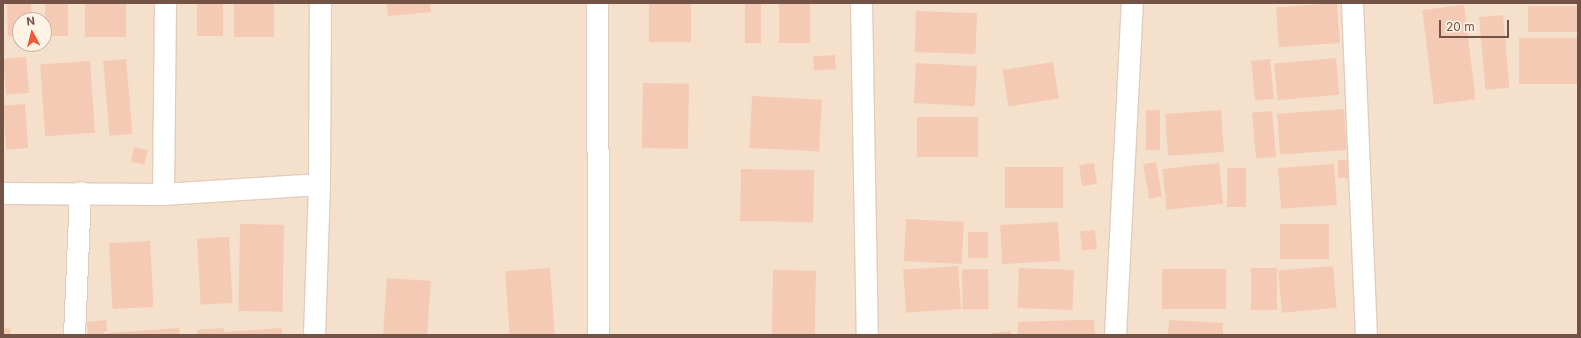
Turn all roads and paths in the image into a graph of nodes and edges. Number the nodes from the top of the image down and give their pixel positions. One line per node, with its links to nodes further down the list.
1 (165, 3): 10 (street)
2 (320, 3): 7 (street)
3 (597, 3): 13 (street)
4 (861, 3): 14 (street)
5 (1132, 3): 15 (street)
6 (1352, 3): 16 (street)
7 (319, 184): 10 (street); 12 (street)
8 (80, 192): 9 (street); 10 (street); 11 (street)
9 (3, 193)
10 (163, 194)
11 (74, 335)
12 (314, 335)
13 (598, 335)
14 (867, 335)
15 (1115, 335)
16 (1366, 335)

